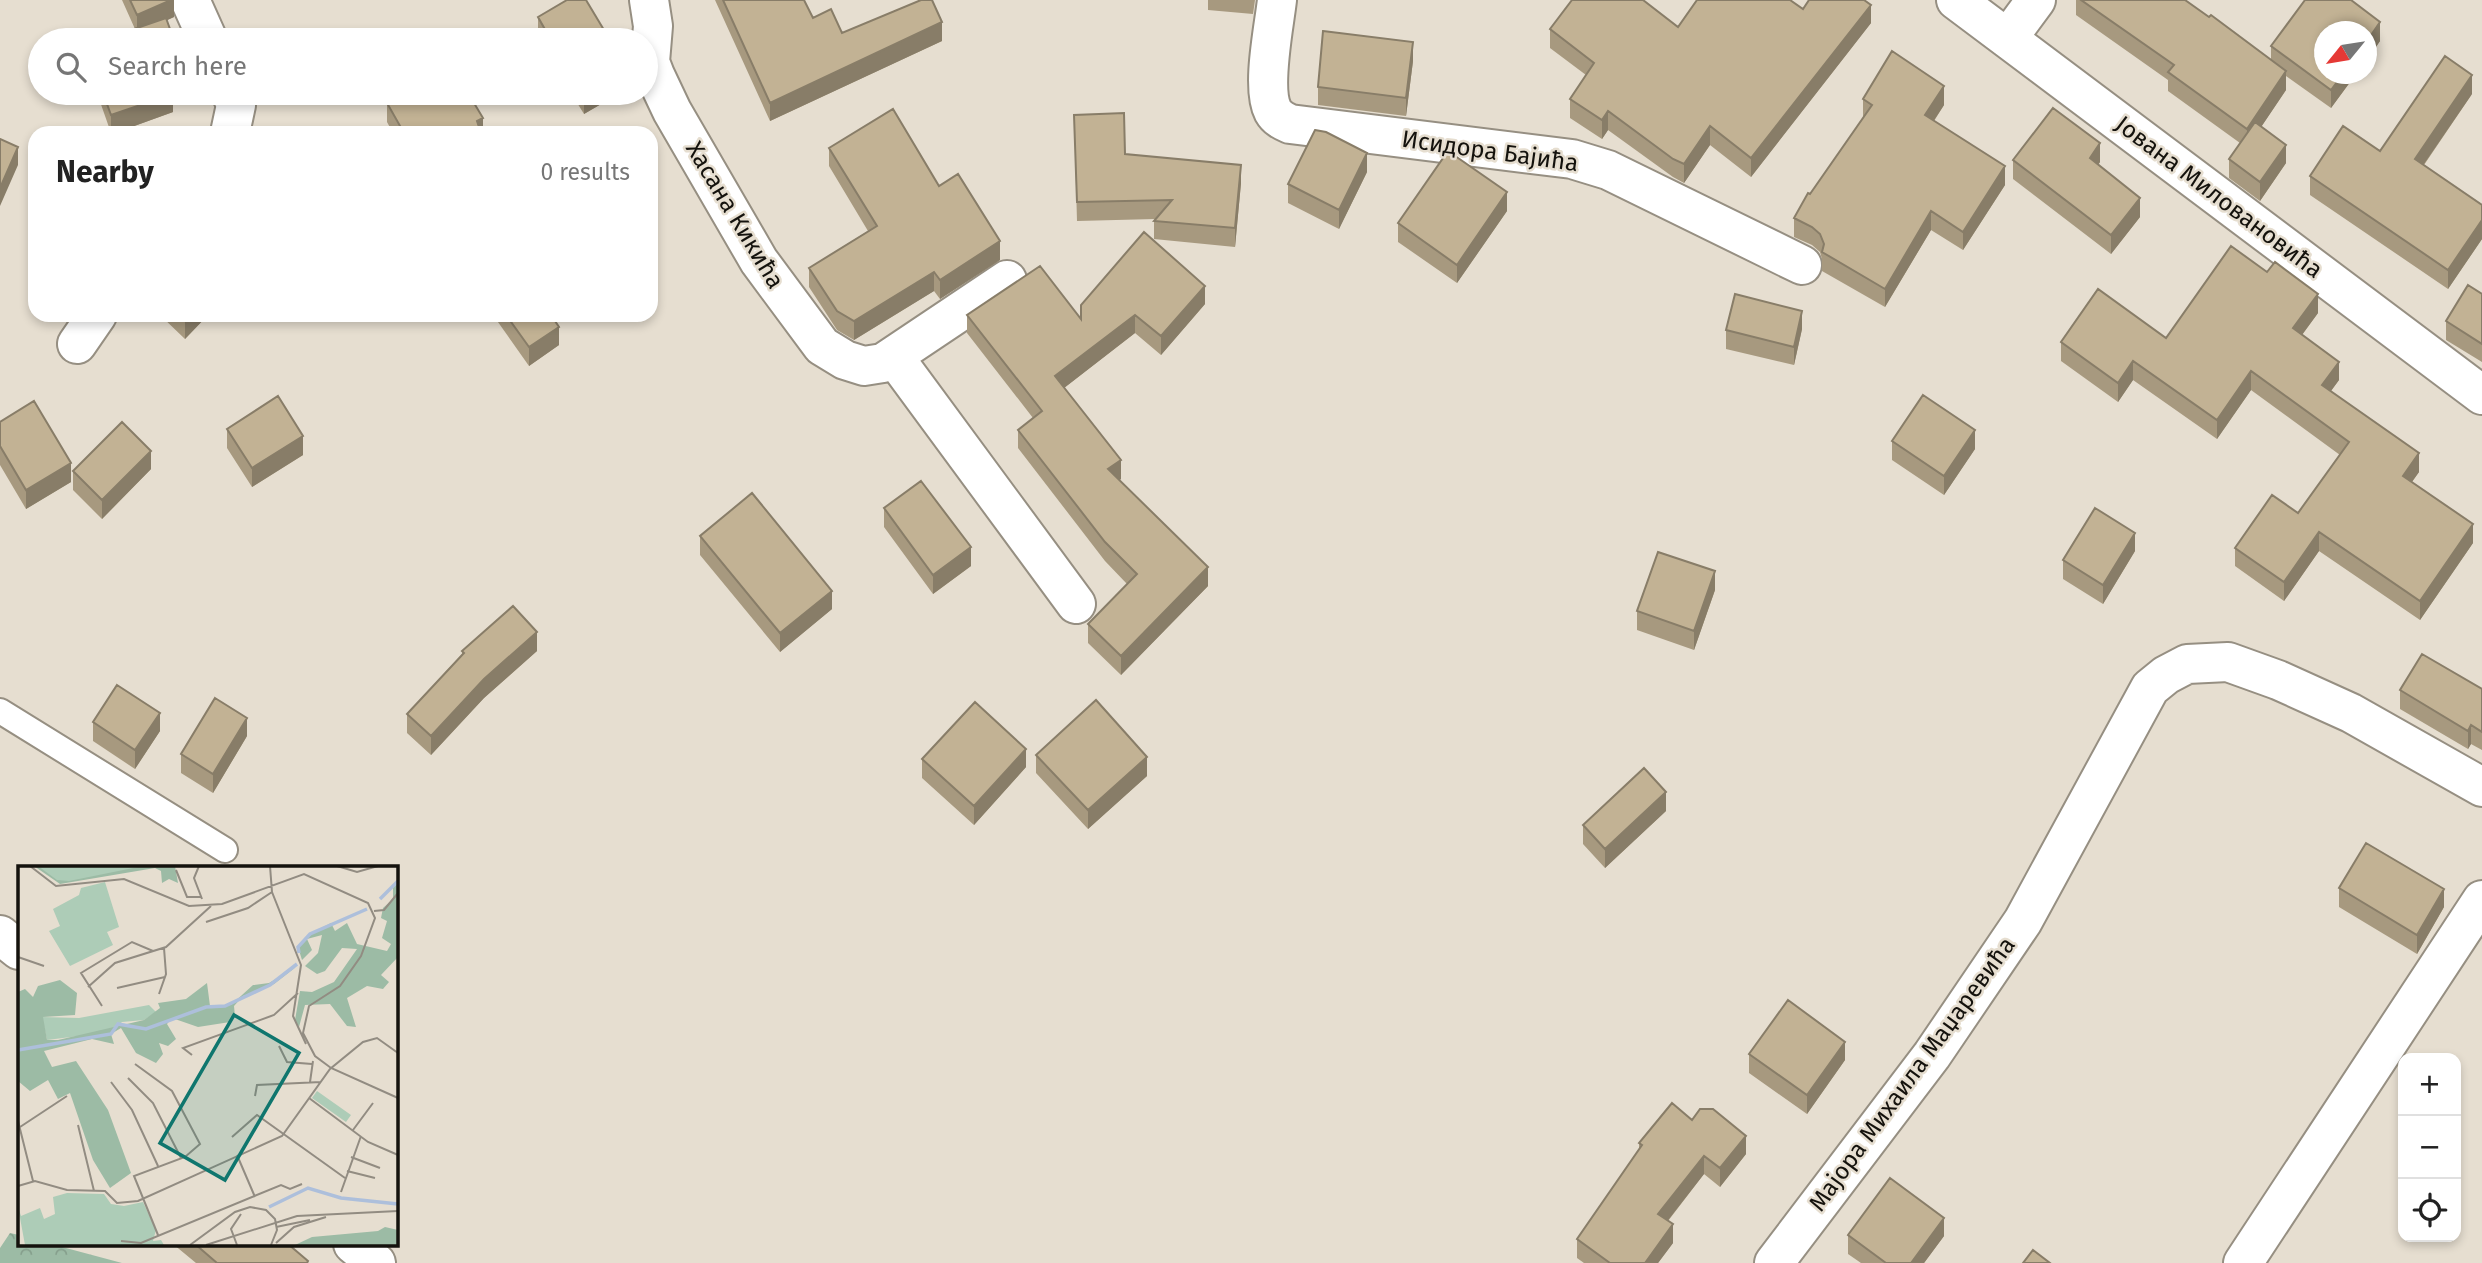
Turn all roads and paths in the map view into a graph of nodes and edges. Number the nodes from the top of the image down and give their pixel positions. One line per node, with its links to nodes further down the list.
1 (190, 0): 6 (street)
2 (649, 0): 7 (street, Хасана Кикића)
3 (1276, 0): 12 (street, Исидора Бајића)
4 (1956, 0): 8 (street, Јована Миловановића)
5 (2036, 0): 8 (street)
6 (203, 28)
7 (653, 28)
8 (2008, 38): 15 (street, Јована Миловановића)
9 (658, 83): 14 (street, Хасана Кикића)
10 (236, 105): 11 (street)
11 (232, 126)
12 (1801, 265)
13 (1007, 280): 14 (street, Хасана Кикића)
14 (894, 357): 16 (street)
15 (2482, 395)
16 (1076, 604)
17 (0, 711): 19 (lane)
18 (2482, 787): 25 (street, Мајора Михаила Маџаревића)
19 (225, 850)
20 (2482, 900): 26 (street)
21 (0, 934): 22 (street)
22 (18, 949)
23 (356, 1246): 24 (street)
24 (376, 1263)
25 (1774, 1263)
26 (2243, 1263)

